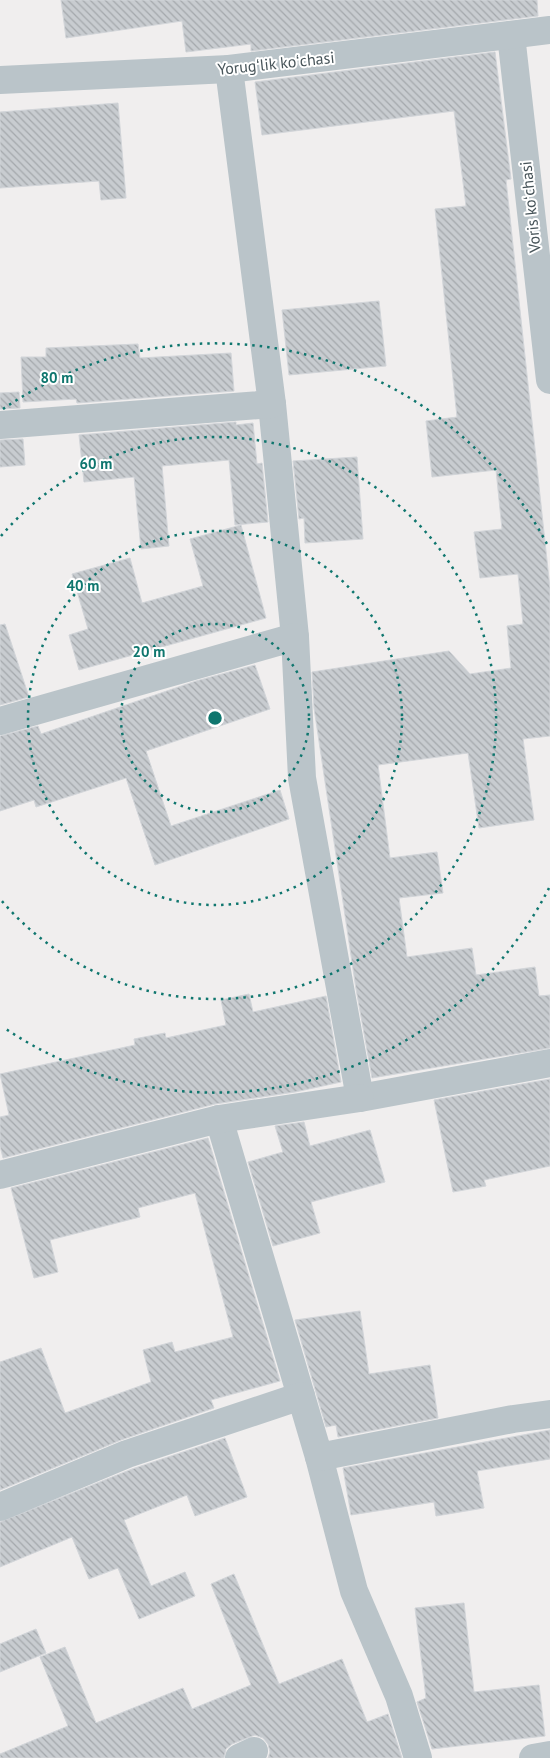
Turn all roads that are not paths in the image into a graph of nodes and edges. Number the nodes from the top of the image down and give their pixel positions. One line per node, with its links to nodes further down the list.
1 (550, 30): 2 (street, Yorugʻlik koʻchasi)
2 (511, 35): 3 (street, Yorugʻlik koʻchasi); 5 (street, Voris koʻchasi)
3 (229, 70): 4 (street, Yorugʻlik koʻchasi); 6 (street)
4 (0, 80)
5 (550, 380)
6 (272, 404): 7 (street); 8 (street)
7 (0, 425)
8 (295, 637): 9 (street); 11 (street)
9 (0, 721)
10 (550, 1063): 11 (street)
11 (360, 1098): 12 (street)
12 (220, 1119): 13 (street); 14 (street)
13 (0, 1175)
14 (301, 1396): 16 (street); 17 (street)
15 (550, 1414): 16 (street)
16 (319, 1457): 19 (street)
17 (0, 1507)
18 (550, 1755): 20 (street)
19 (418, 1758)
20 (533, 1758)

